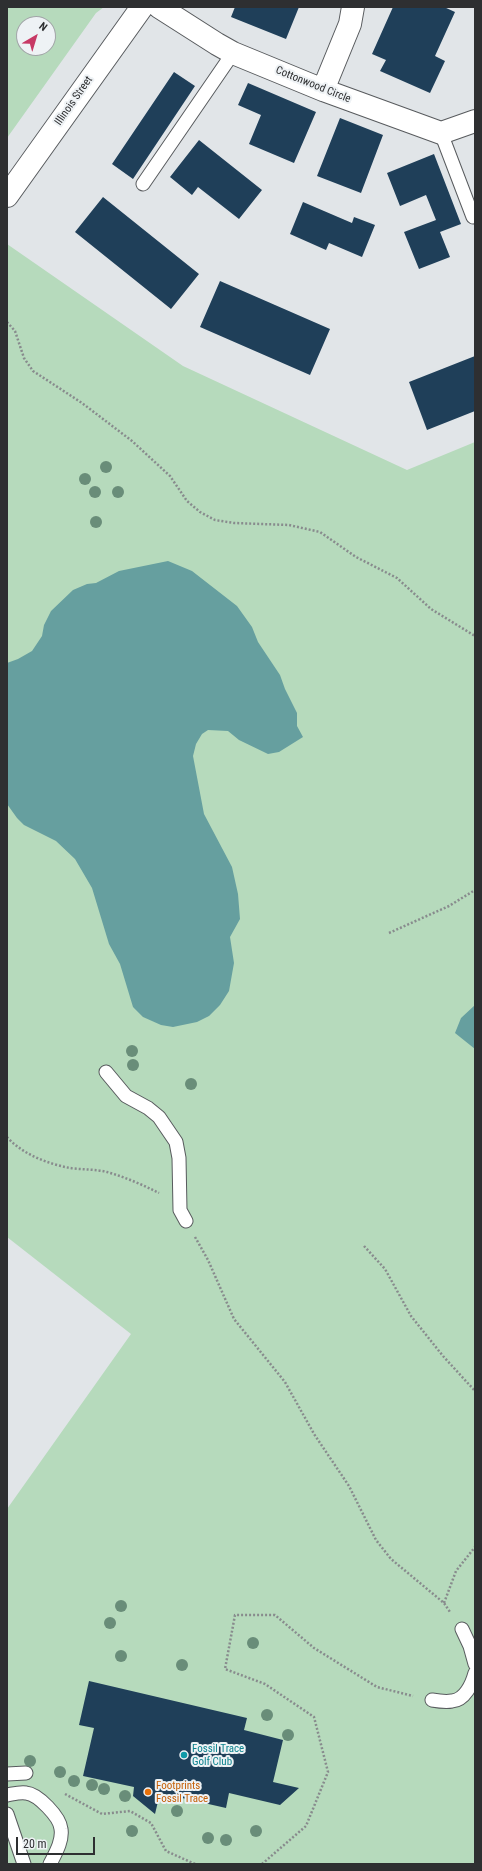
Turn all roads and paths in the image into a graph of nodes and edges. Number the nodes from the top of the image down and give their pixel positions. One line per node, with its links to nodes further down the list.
1 (142, 7): 9 (street, Illinois Street)
2 (159, 7): 4 (street, Cottonwood Circle)
3 (353, 7): 5 (street)
4 (233, 53): 5 (street, Cottonwood Circle); 8 (lane)
5 (323, 90): 7 (street, Cottonwood Circle)
6 (475, 121): 7 (street)
7 (441, 133): 10 (lane)
8 (143, 184)
9 (7, 196)
10 (473, 217)
11 (7, 322): 12 (path)
12 (475, 636)
13 (475, 890): 14 (path)
14 (389, 933)
15 (106, 1072): 18 (lane)
16 (7, 1137): 17 (path)
17 (161, 1194)
18 (186, 1221): 22 (path)
19 (364, 1246): 20 (path)
20 (475, 1391)
21 (475, 1547): 22 (path)
22 (444, 1603): 23 (path)
23 (462, 1629): 24 (lane)
24 (475, 1664)
25 (475, 1673): 26 (lane)
26 (432, 1700): 35 (path)
27 (26, 1773): 28 (lane)
28 (7, 1774)
29 (60, 1791): 34 (path)
30 (7, 1795): 33 (lane)
31 (7, 1814): 32 (lane)
32 (24, 1864)
33 (50, 1864)
34 (195, 1864)
35 (262, 1864)

